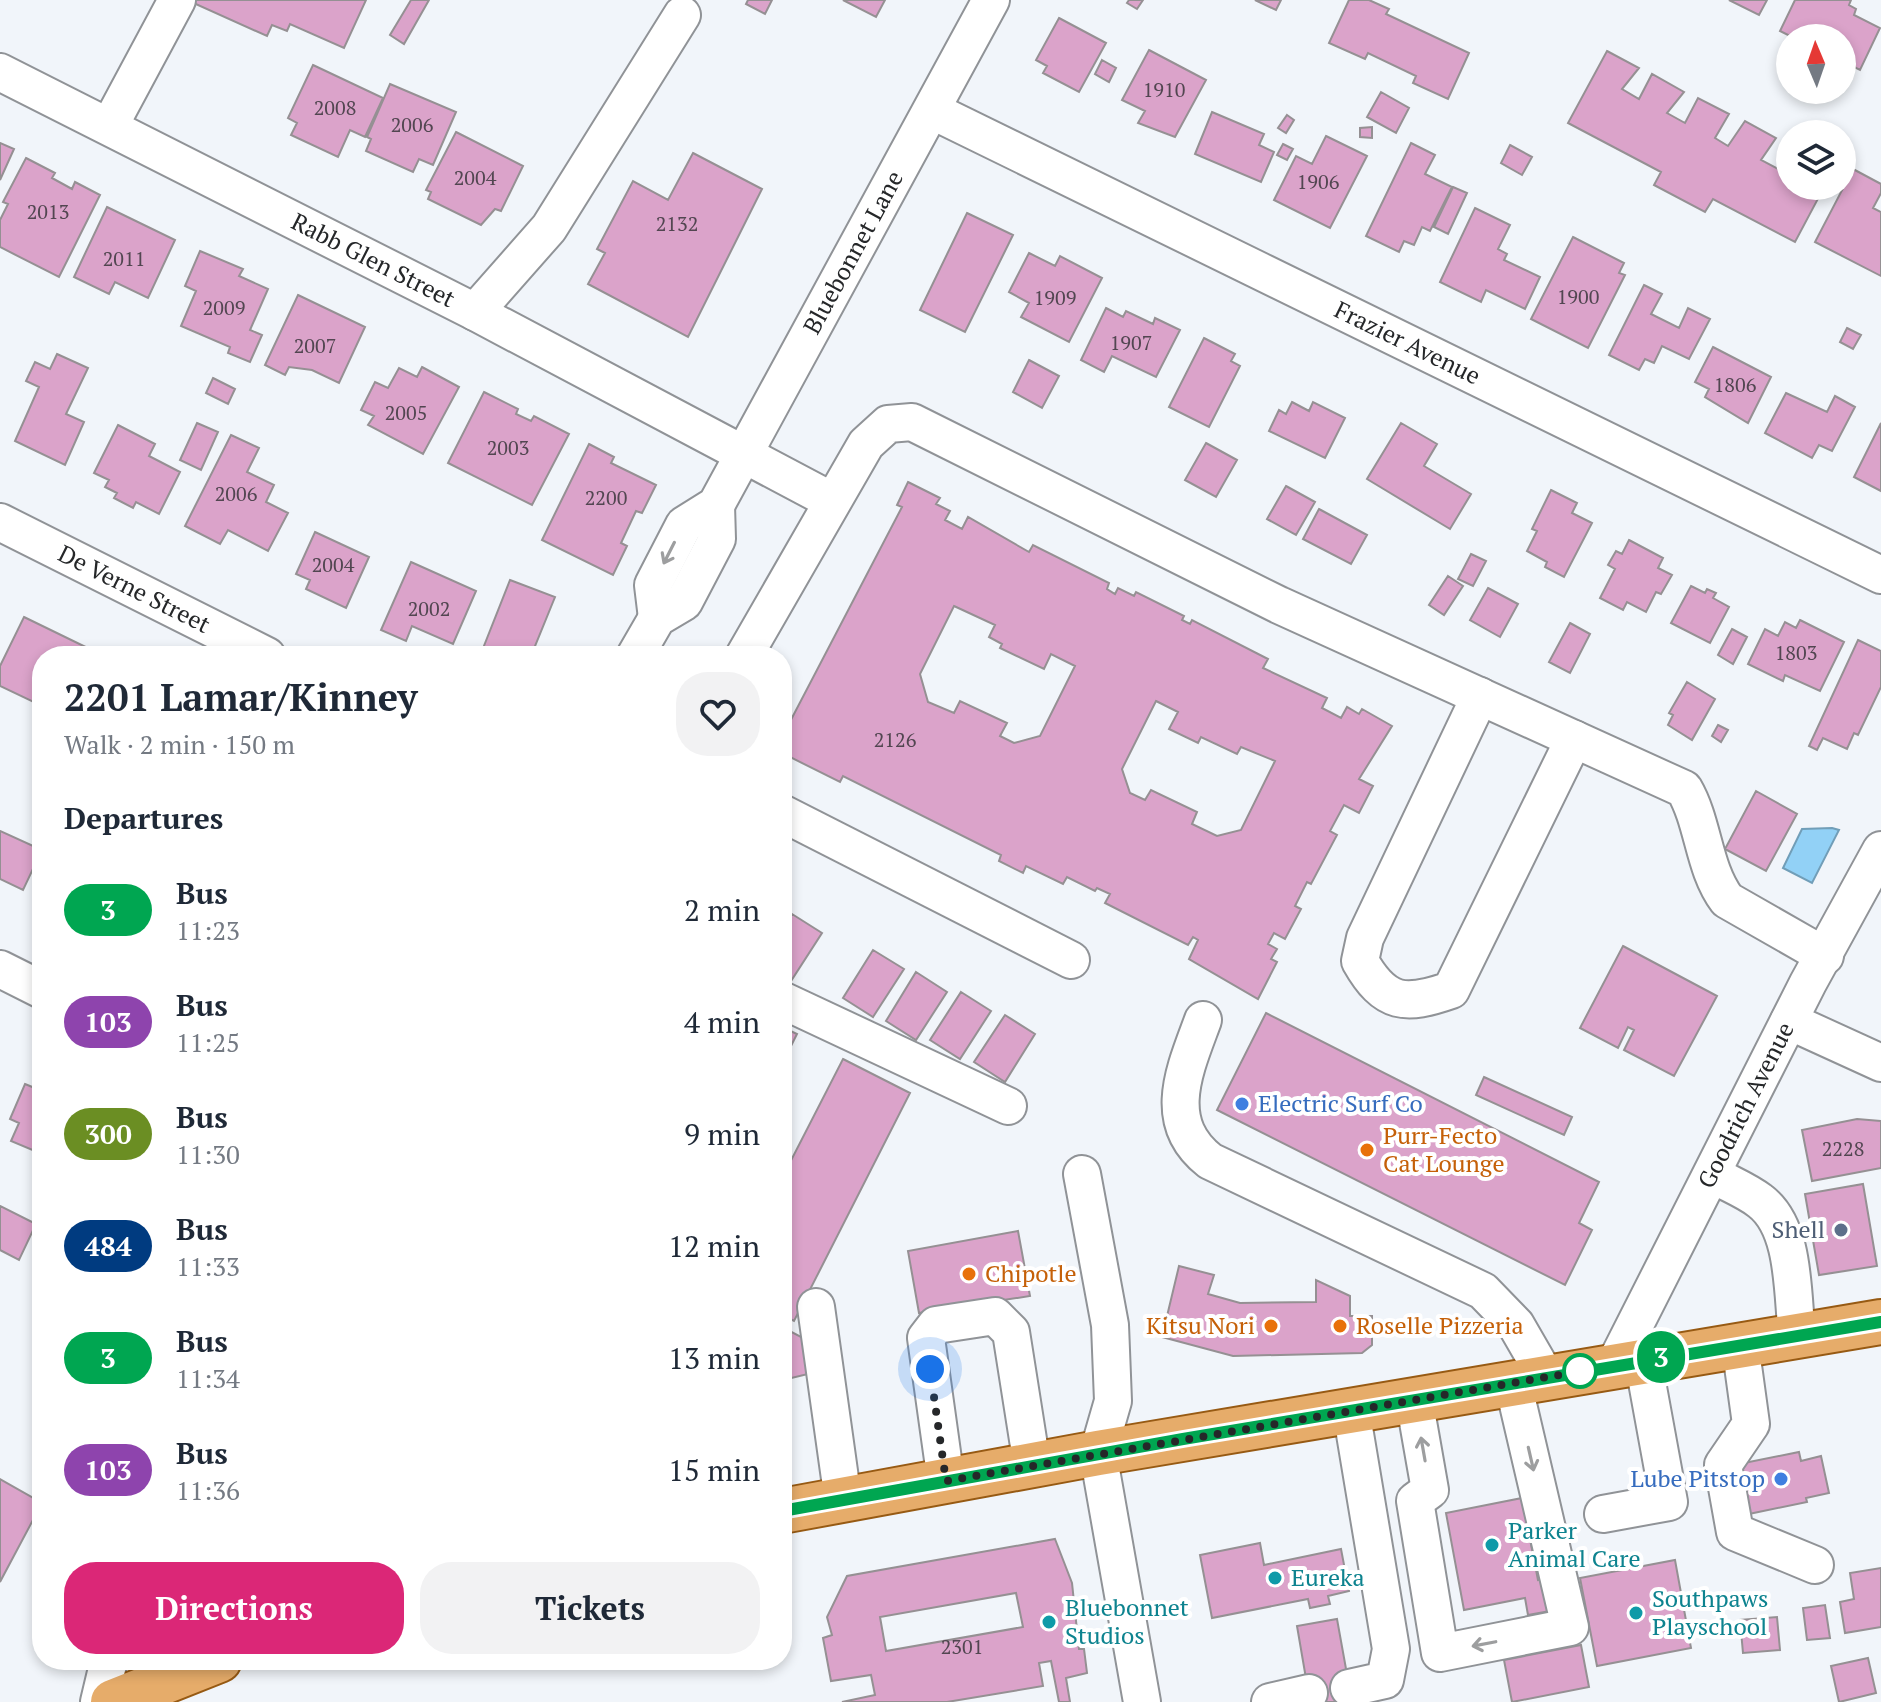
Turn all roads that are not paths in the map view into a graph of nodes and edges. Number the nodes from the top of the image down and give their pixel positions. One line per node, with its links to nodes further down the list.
1 (177, 0): 6 (street)
2 (991, 0): 5 (street, Bluebonnet Lane)
3 (682, 15): 7 (street)
4 (0, 72): 6 (street, Rabb Glen Street)
5 (933, 111): 8 (street, Bluebonnet Lane); 11 (street, Frazier Avenue)
6 (110, 125): 7 (street, Rabb Glen Street)
7 (475, 312): 8 (street, Rabb Glen Street)
8 (745, 454): 9 (street, Rabb Glen Street); 13 (street, Bluebonnet Lane)
9 (832, 501): 14 (street); 15 (street)
10 (0, 522): 12 (street, De Verne Street)
11 (1881, 575)
12 (247, 646)
13 (643, 646)
14 (750, 646)
15 (1480, 696): 16 (street); 16 (street)
16 (1574, 739): 19 (street)
17 (792, 818): 20 (street)
18 (1881, 850): 19 (street, Goodrich Avenue)
19 (1825, 956): 25 (street, Goodrich Avenue)
20 (1071, 960)
21 (0, 969): 22 (street)
22 (32, 985)
23 (792, 1005): 27 (street)
24 (1203, 1020): 35 (street)
25 (1789, 1021): 26 (street); 29 (street, Goodrich Avenue)
26 (1881, 1063)
27 (1008, 1106)
28 (1082, 1174): 38 (street)
29 (1712, 1174): 32 (street); 34 (street, Goodrich Avenue)
30 (816, 1307): 41 (street)
31 (1879, 1328): 32 (main road)
32 (1797, 1335): 33 (main road)
33 (1740, 1344): 34 (main road); 44 (street)
34 (1629, 1362): 35 (main road); 43 (street)
35 (1530, 1380): 36 (main road); 36 (street, one-way to 36)
36 (1414, 1399): 37 (main road)
37 (1351, 1410): 38 (main road); 47 (street)
38 (1098, 1453): 39 (main road); 51 (street)
39 (1032, 1465): 40 (main road); 40 (street)
40 (946, 1481): 41 (main road)
41 (843, 1500): 42 (main road)
42 (792, 1509)
43 (1603, 1514)
44 (1815, 1565)
45 (107, 1670): 49 (street)
46 (194, 1670): 50 (main road)
47 (1349, 1688)
48 (1309, 1693): 52 (street)
49 (99, 1702)
50 (113, 1702)
51 (1142, 1702)
52 (1270, 1702)

